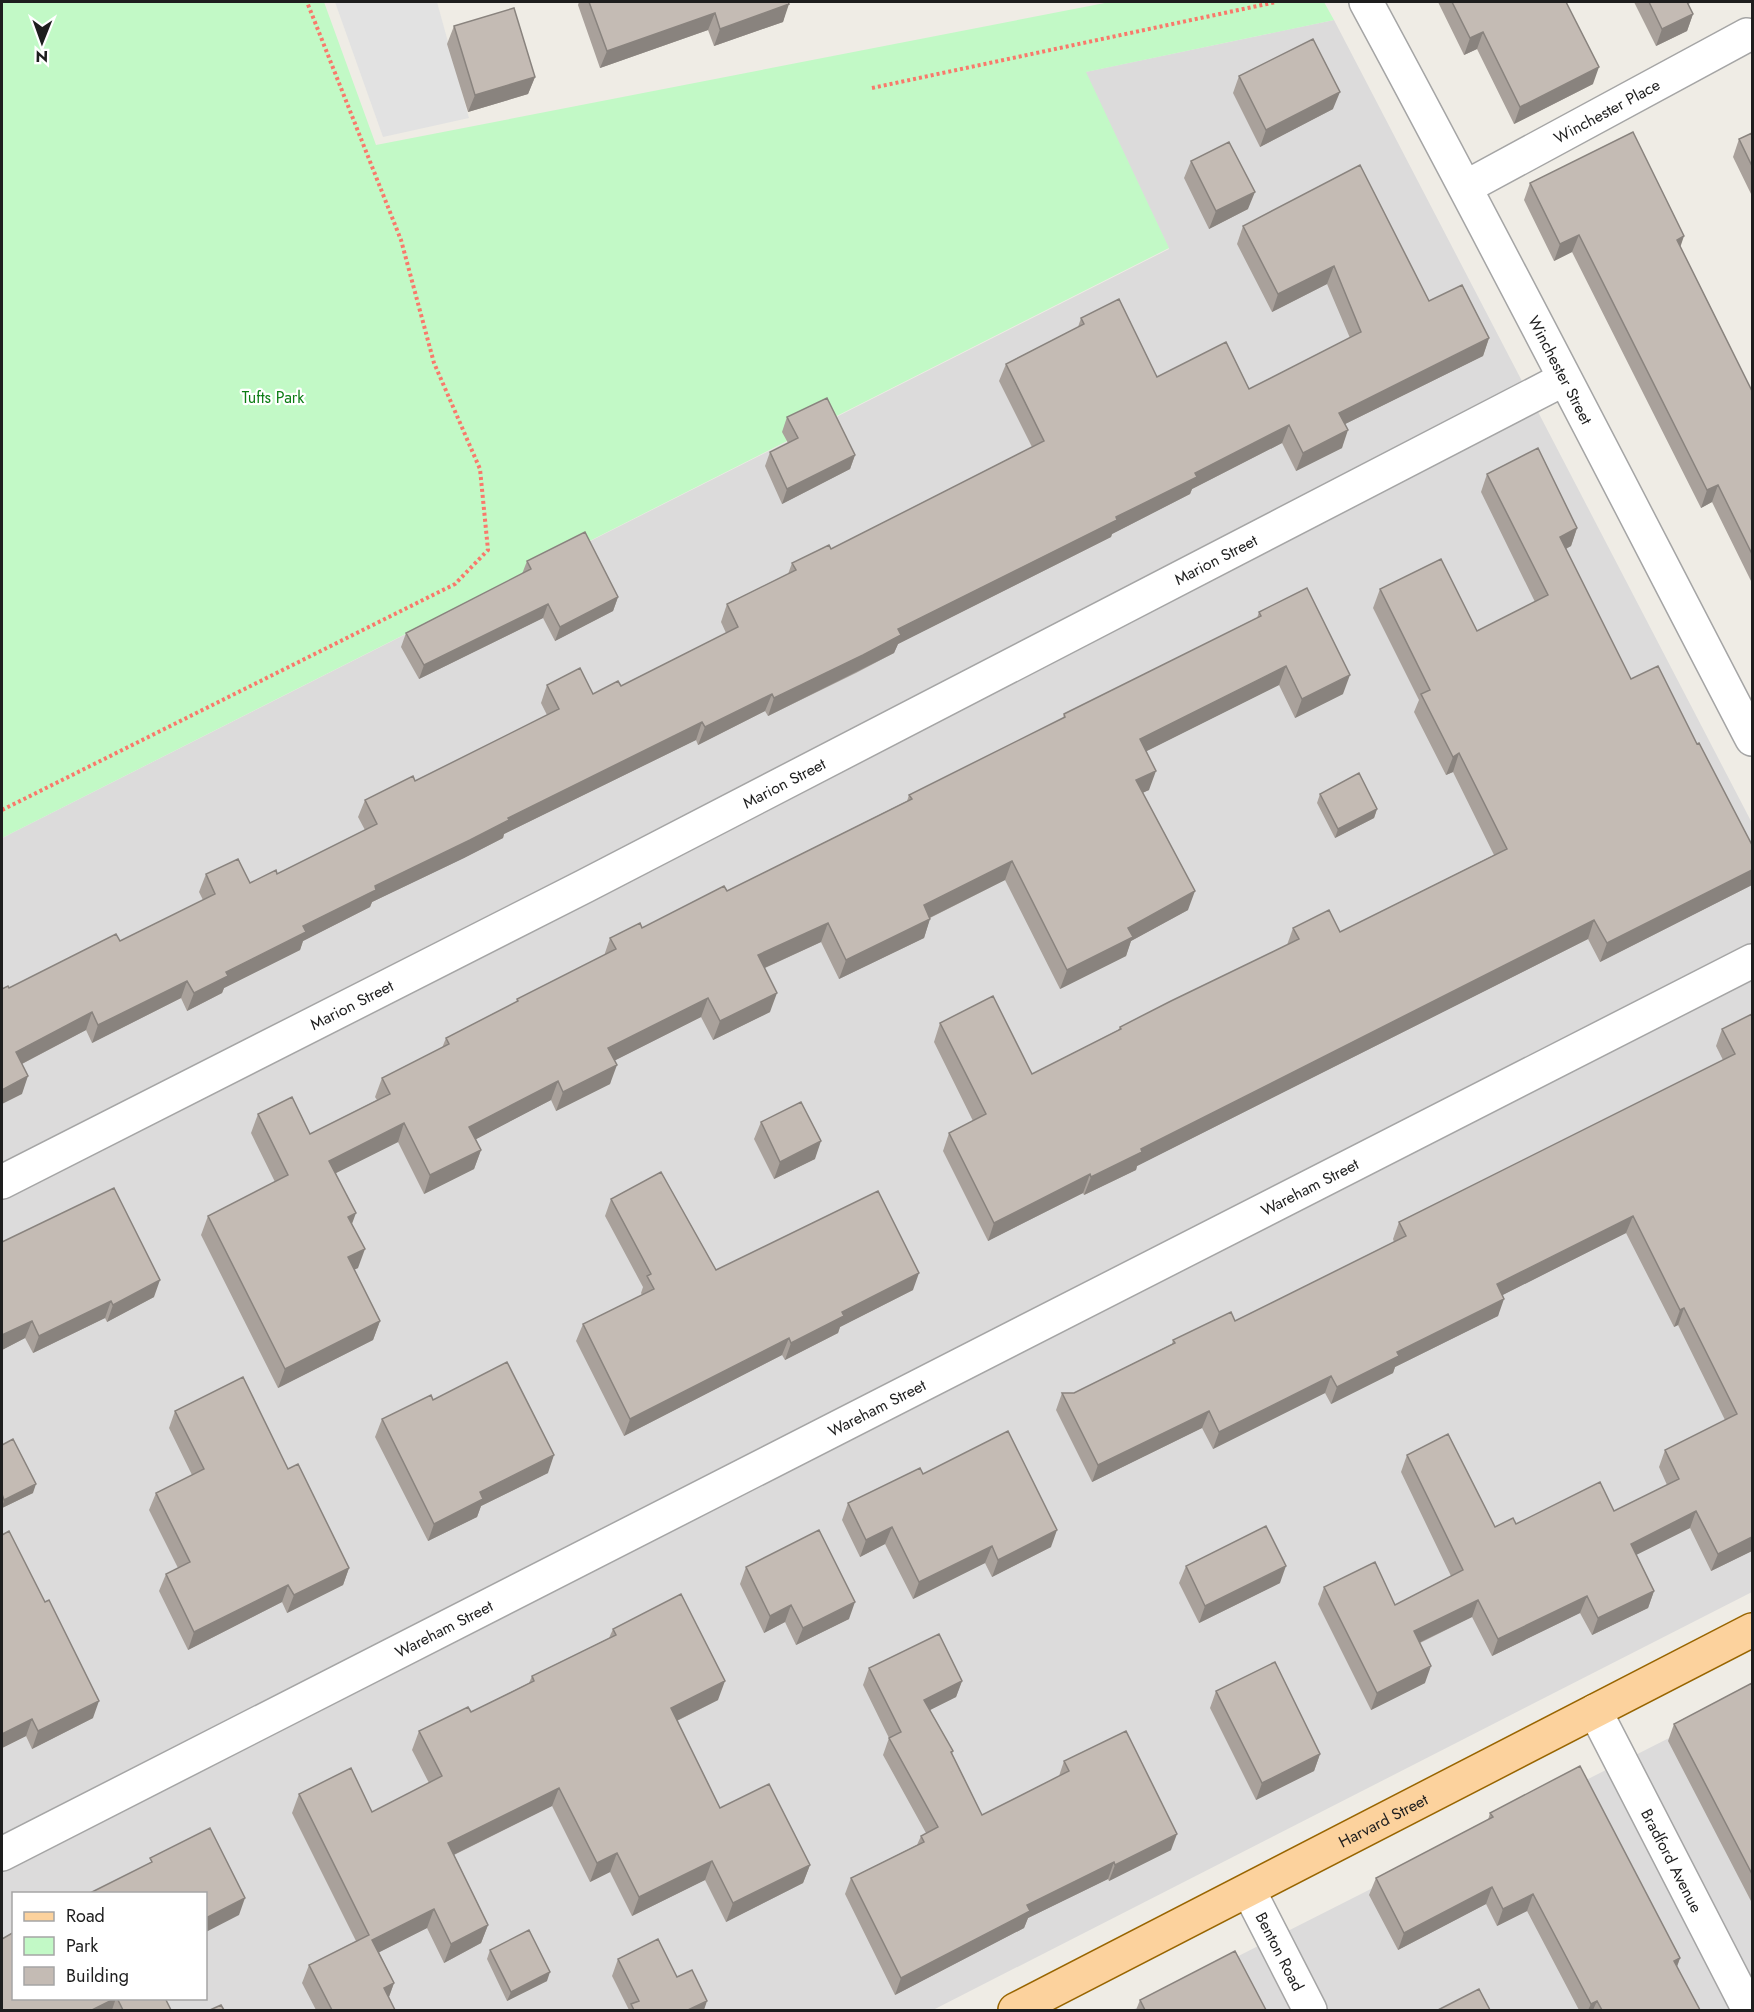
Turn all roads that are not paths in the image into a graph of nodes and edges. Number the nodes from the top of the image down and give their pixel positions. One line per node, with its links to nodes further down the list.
1 (1366, 2): 3 (street, Winchester Street)
2 (1747, 35): 3 (street, Winchester Place)
3 (1466, 187): 4 (street, Winchester Street)
4 (1564, 379): 5 (street, Winchester Street); 7 (street, Marion Street)
5 (1749, 724)
6 (1752, 961): 10 (street, Wareham Street)
7 (2, 1182)
8 (1752, 1630): 9 (main road, Harvard Street)
9 (1595, 1712): 11 (main road, Harvard Street); 14 (street, Bradford Avenue)
10 (2, 1854)
11 (1249, 1891): 12 (main road, Harvard Street); 13 (street, Benton Road)
12 (1015, 2010)
13 (1310, 2010)
14 (1749, 2010)

